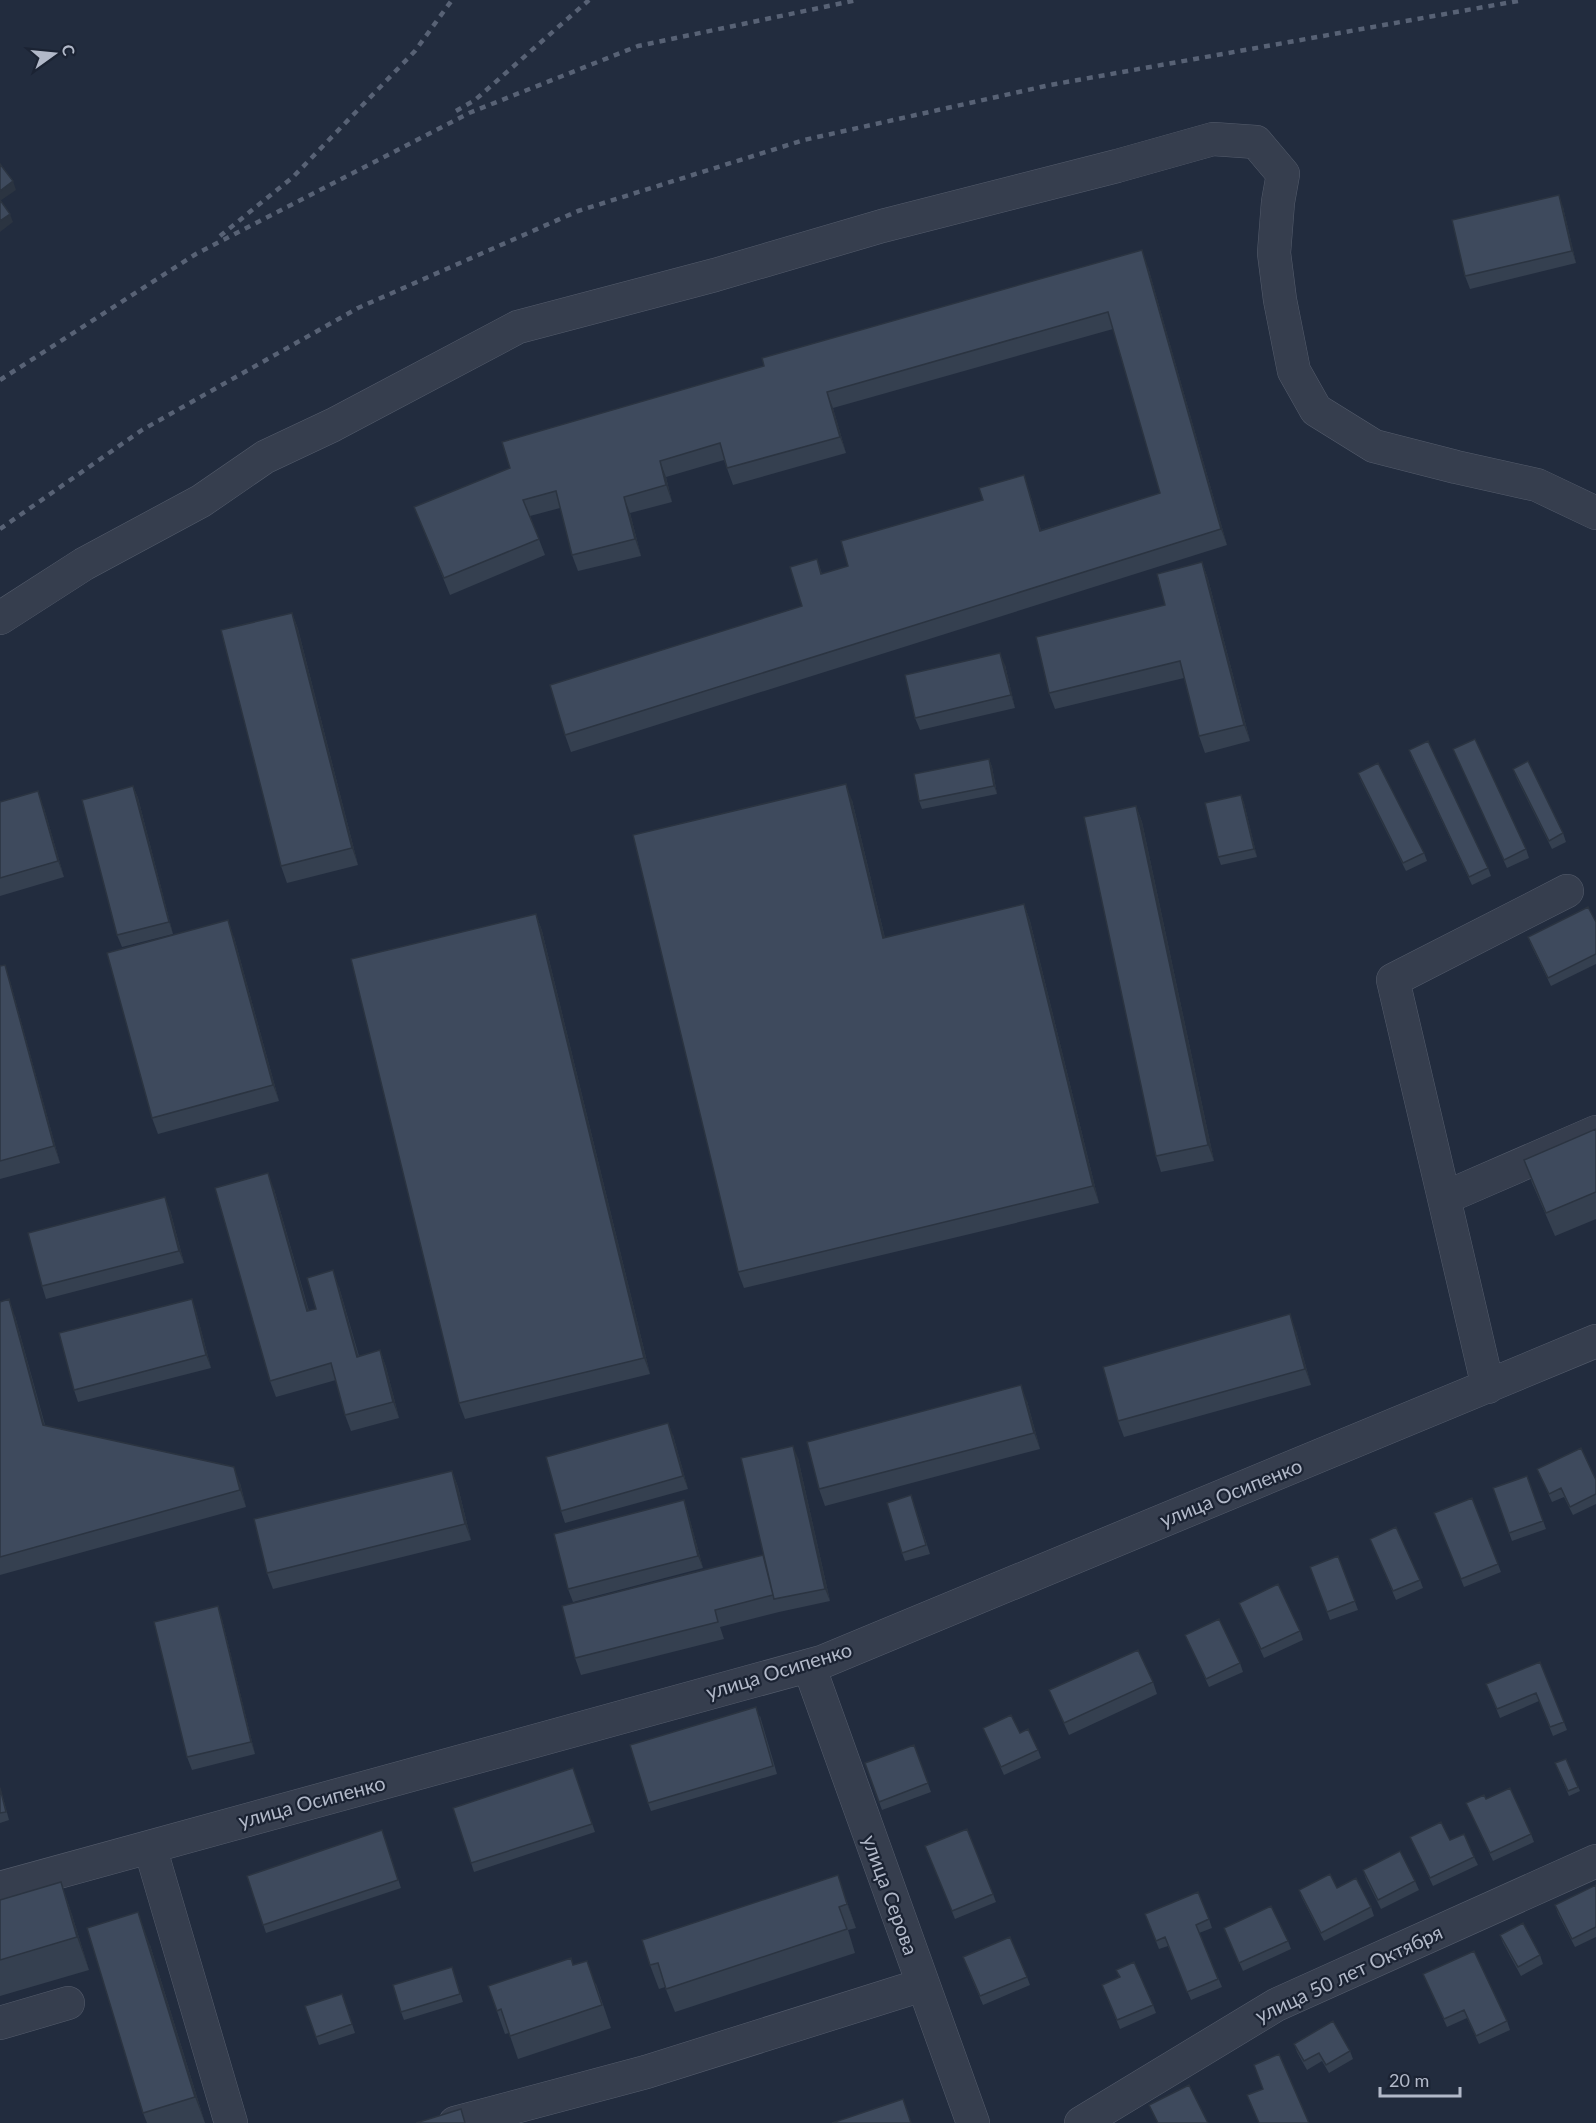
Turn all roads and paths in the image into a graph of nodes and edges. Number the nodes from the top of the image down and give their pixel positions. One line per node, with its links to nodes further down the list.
1 (1596, 513): 2 (street)
2 (0, 618)
3 (1567, 891): 5 (street)
4 (1596, 1132): 5 (street)
5 (1444, 1198): 7 (street)
6 (1596, 1341): 7 (street, улица Осипенко)
7 (1488, 1386): 8 (street, улица Осипенко)
8 (809, 1666): 9 (street, улица Осипенко); 12 (street, улица Серова)
9 (150, 1846): 11 (street, улица Осипенко); 15 (street)
10 (1596, 1861): 18 (street, улица 50 лет Октября)
11 (0, 1888)
12 (922, 1984): 16 (street); 17 (street, улица Серова)
13 (68, 2003): 14 (street)
14 (0, 2023)
15 (231, 2123)
16 (455, 2123)
17 (973, 2123)
18 (1081, 2123)

